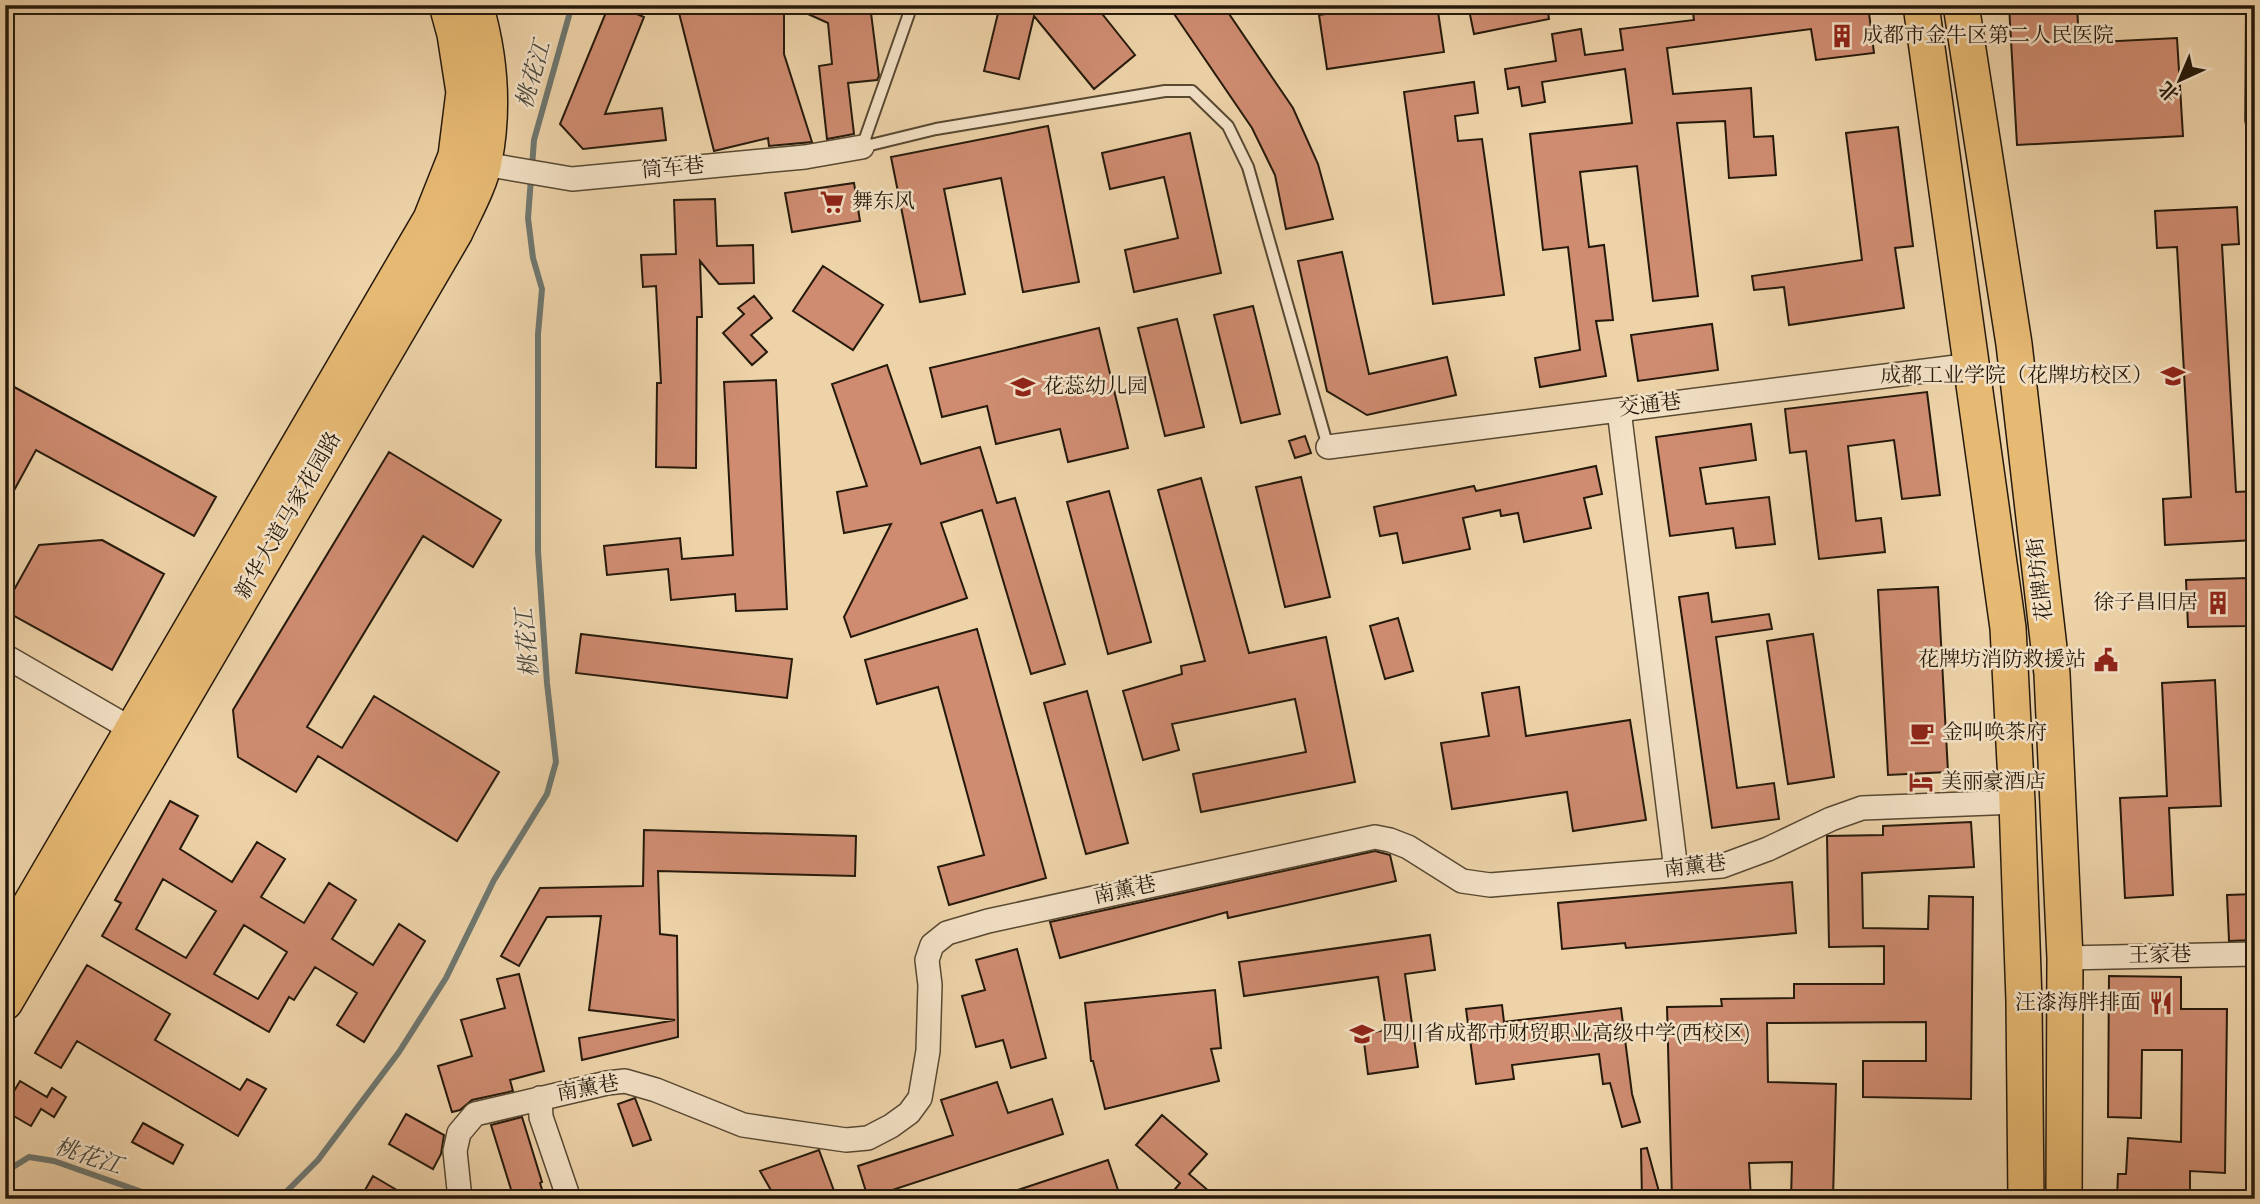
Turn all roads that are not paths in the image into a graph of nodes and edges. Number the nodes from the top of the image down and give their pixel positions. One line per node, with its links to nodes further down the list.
1 (447, 5): 14 (main road, 新华大道马家花园路)
2 (475, 5): 9 (main road, 新华大道马家花园路)
3 (912, 5): 8 (lane)
4 (1921, 5): 10 (main road, 花牌坊街)
5 (1961, 5): 19 (main road, 花牌坊街)
6 (2252, 5): 7 (lane)
7 (2255, 137)
8 (862, 147): 9 (street, 筒车巷); 12 (lane)
9 (484, 164): 20 (main road, 新华大道马家花园路)
10 (1972, 365): 11 (street, 交通巷); 15 (main road, 花牌坊街)
11 (1619, 410): 12 (street, 交通巷); 16 (street)
12 (1328, 447)
13 (5, 656): 14 (street)
14 (133, 730): 17 (main road, 新华大道马家花园路)
15 (2017, 802): 16 (street, 南薰巷); 24 (main road, 花牌坊街)
16 (1675, 870): 21 (street, 南薰巷)
17 (5, 948)
18 (2255, 954): 19 (street, 王家巷)
19 (2065, 958): 25 (main road, 花牌坊街)
20 (5, 1002)
21 (540, 1098): 22 (street, 南薰巷); 23 (street)
22 (460, 1199)
23 (569, 1199)
24 (2026, 1199)
25 (2064, 1199)

